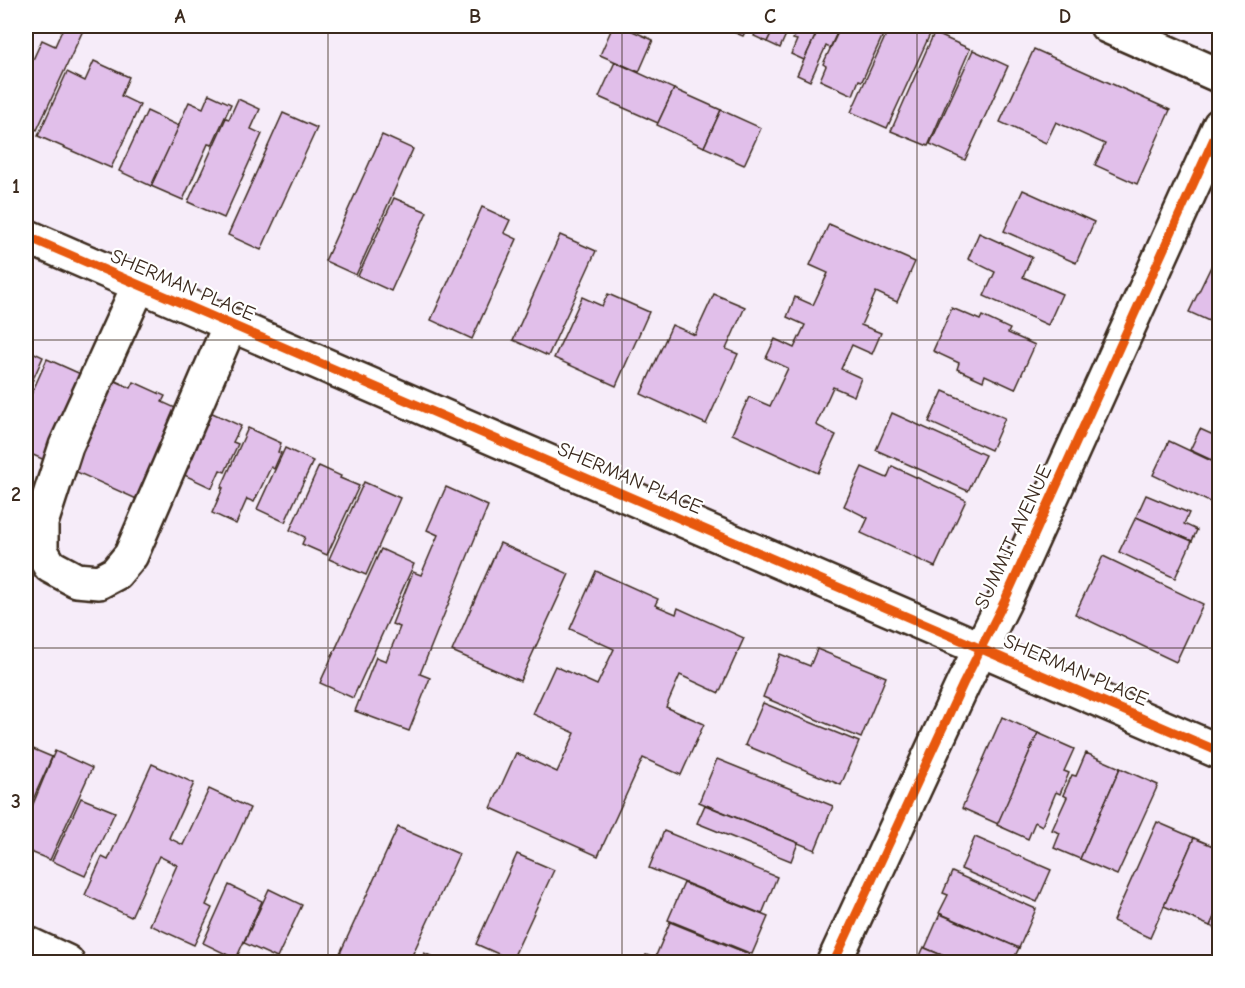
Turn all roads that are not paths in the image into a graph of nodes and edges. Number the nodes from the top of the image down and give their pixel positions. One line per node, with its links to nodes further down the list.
1 (1107, 26): 2 (street)
2 (1220, 76)
3 (1220, 125): 7 (street, SUMMIT AVENUE)
4 (26, 236): 5 (street, SHERMAN PLACE)
5 (139, 285): 6 (street, SHERMAN PLACE); 6 (street)
6 (230, 325): 7 (street, SHERMAN PLACE)
7 (981, 649): 8 (street, SHERMAN PLACE); 11 (street, SUMMIT AVENUE)
8 (1220, 752)
9 (26, 943): 10 (street)
10 (68, 963)
11 (834, 963)

